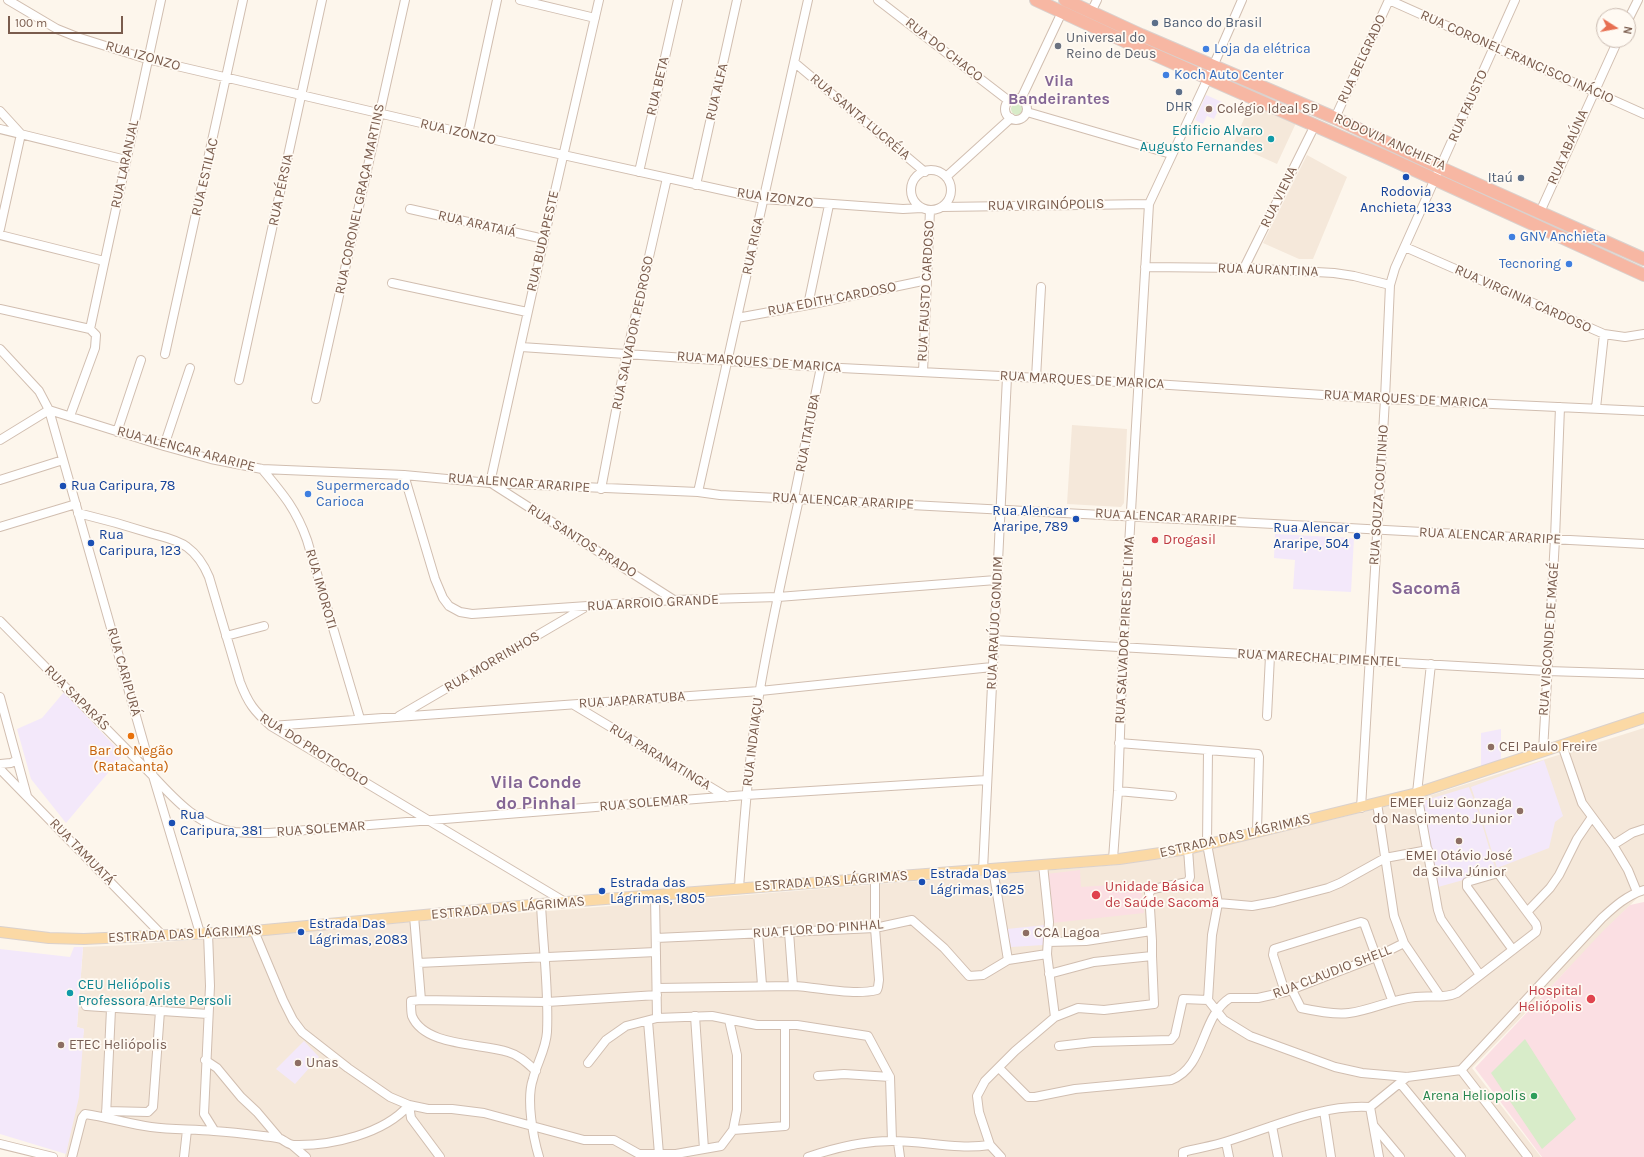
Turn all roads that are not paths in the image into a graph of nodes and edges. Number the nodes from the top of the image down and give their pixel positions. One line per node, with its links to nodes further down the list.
1 (8, 0): 23 (street, RUA IZONZO)
2 (161, 0): 23 (street, RUA LARANJAL)
3 (244, 0): 26 (street, RUA ESTILAC)
4 (322, 0): 29 (street, RUA PÉRSIA)
5 (405, 0): 34 (street, RUA CORONEL GRAÇA MARTINS)
6 (498, 0): 41 (street)
7 (520, 0): 20 (street)
8 (599, 0): 20 (street, RUA BUDAPESTE)
9 (678, 0): 45 (street, RUA BETA)
10 (737, 0): 50 (street, RUA ALFA)
11 (808, 0): 24 (street, RUA RIGA)
12 (878, 0): 31 (street, RUA DO CHACO)
13 (1036, 0): 18 (highway, RODOVIA ANCHIETA)
14 (1096, 0): 19 (street)
15 (1242, 0): 25 (street, RUA SALVADOR PIRES DE LIMA)
16 (1389, 0): 21 (street, RUA CORONEL FRANCISCO INÁCIO); 37 (street, RUA BELGRADO)
17 (1515, 0): 21 (street, RUA FAUSTO)
18 (1063, 6): 19 (highway, RODOVIA ANCHIETA); 27 (highway, RODOVIA ANCHIETA); 30 (street)
19 (1091, 12): 25 (highway, RODOVIA ANCHIETA)
20 (595, 18): 43 (street, RUA BUDAPESTE)
21 (1494, 46): 28 (street, RUA CORONEL FRANCISCO INÁCIO); 47 (street, RUA FAUSTO)
22 (1614, 48): 28 (street, RUA ABAÚNA)
23 (147, 59): 26 (street, RUA IZONZO); 44 (street, RUA LARANJAL)
24 (795, 63): 46 (street, RUA SANTA LUCRÉIA); 51 (street, RUA RIGA)
25 (1214, 66): 27 (street, RUA SALVADOR PIRES DE LIMA); 37 (highway, RODOVIA ANCHIETA)
26 (227, 78): 29 (street, RUA IZONZO); 81 (street, RUA ESTILAC)
27 (1208, 78): 38 (highway, RODOVIA ANCHIETA); 42 (street, RUA SALVADOR PIRES DE LIMA)
28 (1594, 91): 35 (street, RUA CORONEL FRANCISCO INÁCIO); 57 (street, RUA ABAÚNA)
29 (302, 95): 34 (street, RUA IZONZO); 89 (street, RUA PÉRSIA)
30 (1021, 99): 31 (street); 33 (street)
31 (1009, 101): 36 (street)
32 (0, 111): 40 (street)
33 (1027, 112): 36 (street); 42 (street)
34 (379, 113): 41 (street, RUA IZONZO); 91 (street, RUA CORONEL GRAÇA MARTINS)
35 (1644, 114)
36 (1011, 118): 48 (street)
37 (1335, 118): 47 (highway, RODOVIA ANCHIETA)
38 (1315, 125): 47 (highway, RODOVIA ANCHIETA); 65 (street, RUA VIENA)
39 (0, 129): 40 (street)
40 (21, 134): 44 (street); 58 (street)
41 (468, 134): 43 (street, RUA IZONZO)
42 (1171, 154): 52 (street, RUA SALVADOR PIRES DE LIMA)
43 (563, 156): 45 (street, RUA IZONZO); 60 (street, RUA BUDAPESTE)
44 (126, 160): 63 (street, RUA LARANJAL)
45 (639, 172): 49 (street, RUA IZONZO)
46 (924, 172): 48 (street); 56 (street)
47 (1438, 174): 57 (highway, RODOVIA ANCHIETA); 61 (street, RUA SOUZA COUTINHO); 66 (highway, RODOVIA ANCHIETA)
48 (946, 177): 54 (street)
49 (667, 178): 50 (street, RUA IZONZO); 80 (street, RUA SALVADOR PEDROSO)
50 (696, 185): 51 (street, RUA IZONZO)
51 (763, 199): 53 (street, RUA IZONZO); 74 (street, RUA RIGA)
52 (1149, 204): 54 (street, RUA VIRGINÓPOLIS); 64 (street, RUA SALVADOR PIRES DE LIMA)
53 (829, 205): 56 (street, RUA IZONZO); 71 (street)
54 (942, 207): 56 (street)
55 (410, 209): 60 (street, RUA ARATAIÁ)
56 (926, 209): 67 (street, RUA FAUSTO CARDOSO)
57 (1540, 212): 62 (highway, RODOVIA ANCHIETA)
58 (0, 229)
59 (0, 235): 63 (street)
60 (544, 239): 73 (street, RUA BUDAPESTE)
61 (1405, 247): 69 (street, RUA SOUZA COUTINHO); 76 (street, RUA VIRGINIA CARDOSO)
62 (1644, 259)
63 (104, 261): 75 (street, RUA LARANJAL)
64 (1145, 267): 65 (street, RUA AURANTINA); 90 (street, RUA SALVADOR PIRES DE LIMA)
65 (1244, 268): 69 (street, RUA AURANTINA)
66 (1644, 274)
67 (927, 280): 71 (street, RUA EDITH CARDOSO); 86 (street, RUA FAUSTO CARDOSO)
68 (392, 283): 73 (street)
69 (1390, 285): 92 (street, RUA SOUZA COUTINHO)
70 (1041, 287): 88 (street)
71 (808, 305): 74 (street, RUA EDITH CARDOSO)
72 (0, 309): 75 (street)
73 (527, 312): 78 (street, RUA BUDAPESTE)
74 (737, 318): 83 (street, RUA RIGA)
75 (90, 329): 97 (street)
76 (1604, 334): 77 (street, RUA VIRGINIA CARDOSO); 94 (street)
77 (1644, 334)
78 (521, 347): 80 (street, RUA MARQUES DE MARICA); 105 (street, RUA BUDAPESTE)
79 (0, 349): 95 (street, RUA CARIPURÁ)
80 (627, 353): 83 (street, RUA MARQUES DE MARICA); 106 (street, RUA SALVADOR PEDROSO)
81 (165, 354)
82 (141, 360): 98 (street)
83 (728, 361): 84 (street, RUA MARQUES DE MARICA); 107 (street, RUA RIGA)
84 (821, 367): 86 (street, RUA MARQUES DE MARICA); 108 (street, RUA ITATUBA)
85 (190, 368): 100 (street)
86 (923, 372): 87 (street, RUA MARQUES DE MARICA)
87 (1007, 377): 88 (street, RUA MARQUES DE MARICA); 110 (street, RUA ARAÚJO GONDIM)
88 (1036, 378): 90 (street, RUA MARQUES DE MARICA)
89 (239, 380)
90 (1139, 383): 92 (street, RUA MARQUES DE MARICA); 112 (street, RUA SALVADOR PIRES DE LIMA)
91 (316, 399)
92 (1385, 399): 93 (street, RUA MARQUES DE MARICA); 114 (street, RUA SOUZA COUTINHO)
93 (1560, 406): 94 (street, RUA MARQUES DE MARICA); 115 (street, RUA VISCONDE DE MAGÉ)
94 (1596, 408): 96 (street, RUA MARQUES DE MARICA)
95 (49, 410): 97 (street, RUA ALENCAR ARARIPE); 99 (street); 101 (street, RUA CARIPURÁ)
96 (1644, 411)
97 (70, 416): 98 (street, RUA ALENCAR ARARIPE)
98 (117, 432): 100 (street, RUA ALENCAR ARARIPE)
99 (1, 437)
100 (164, 446): 102 (street, RUA ALENCAR ARARIPE)
101 (63, 460): 104 (street); 109 (street, RUA CARIPURÁ)
102 (262, 469): 103 (street, RUA ALENCAR ARARIPE); 138 (street, RUA IMOROTI)
103 (404, 475): 105 (street, RUA ALENCAR ARARIPE); 120 (street, RUA ARROIO GRANDE)
104 (0, 480)
105 (490, 483): 106 (street, RUA ALENCAR ARARIPE); 119 (street, RUA SANTOS PRADO)
106 (601, 489): 107 (street, RUA ALENCAR ARARIPE)
107 (698, 492): 108 (street, RUA ALENCAR ARARIPE)
108 (797, 498): 110 (street, RUA ALENCAR ARARIPE); 118 (street, RUA ITATUBA)
109 (76, 504): 111 (street, RUA CARIPURÁ); 113 (street)
110 (1001, 510): 112 (street, RUA ALENCAR ARARIPE); 117 (street, RUA ARAÚJO GONDIM)
111 (78, 513): 123 (street, RUA DO PROTOCOLO); 147 (street, RUA CARIPURÁ)
112 (1131, 515): 114 (street, RUA ALENCAR ARARIPE); 125 (street, RUA SALVADOR PIRES DE LIMA)
113 (0, 527)
114 (1378, 530): 115 (street, RUA ALENCAR ARARIPE); 127 (street, RUA SOUZA COUTINHO)
115 (1555, 539): 116 (street, RUA ALENCAR ARARIPE); 130 (street, RUA VISCONDE DE MAGÉ)
116 (1644, 544)
117 (996, 580): 118 (street, RUA ARROIO GRANDE); 124 (street, RUA ARAÚJO GONDIM)
118 (778, 597): 119 (street, RUA ARROIO GRANDE); 132 (street, RUA INDAIAÇU)
119 (674, 600): 120 (street, RUA ARROIO GRANDE)
120 (587, 606): 136 (street, RUA MORRINHOS)
121 (0, 621): 147 (street, RUA SAPARÁS)
122 (264, 626): 123 (street)
123 (226, 636): 139 (street, RUA DO PROTOCOLO)
124 (994, 640): 125 (street, RUA MARECHAL PIMENTEL); 129 (street, RUA ARAÚJO GONDIM)
125 (1123, 648): 126 (street, RUA MARECHAL PIMENTEL); 140 (street, RUA SALVADOR PIRES DE LIMA)
126 (1270, 656): 127 (street, RUA MARECHAL PIMENTEL); 135 (street)
127 (1369, 660): 128 (street, RUA MARECHAL PIMENTEL); 156 (street, RUA SOUZA COUTINHO)
128 (1431, 664): 130 (street, RUA MARECHAL PIMENTEL); 150 (street)
129 (992, 667): 132 (street, RUA JAPARATUBA); 148 (street, RUA ARAÚJO GONDIM)
130 (1547, 671): 131 (street, RUA MARECHAL PIMENTEL); 143 (street, RUA VISCONDE DE MAGÉ)
131 (1644, 674)
132 (760, 691): 134 (street, RUA JAPARATUBA); 151 (street, RUA INDAIAÇU)
133 (0, 698): 144 (street)
134 (574, 705): 136 (street, RUA JAPARATUBA); 154 (street, RUA PARANATINGA)
135 (1267, 716)
136 (396, 717): 138 (street, RUA JAPARATUBA)
137 (1644, 718): 141 (main road, ESTRADA DAS LÁGRIMAS)
138 (360, 719): 139 (street, RUA JAPARATUBA)
139 (271, 726): 158 (street, RUA DO PROTOCOLO)
140 (1119, 743): 142 (street); 149 (street, RUA SALVADOR PIRES DE LIMA)
141 (1562, 745): 143 (main road, ESTRADA DAS LÁGRIMAS); 157 (street)
142 (1208, 751): 160 (street); 161 (street)
143 (1543, 751): 150 (main road, ESTRADA DAS LÁGRIMAS)
144 (17, 760): 145 (street); 153 (street)
145 (0, 764)
146 (0, 769): 153 (street, RUA TAMUATÁ)
147 (153, 776): 158 (street, RUA SOLEMAR); 184 (street, RUA CARIPURÁ)
148 (987, 780): 151 (street, RUA SOLEMAR); 169 (street, RUA ARAÚJO GONDIM)
149 (1118, 791): 152 (street); 166 (street, RUA SALVADOR PIRES DE LIMA)
150 (1417, 793): 155 (main road, ESTRADA DAS LÁGRIMAS); 164 (street)
151 (746, 795): 154 (street, RUA SOLEMAR); 171 (street, RUA INDAIAÇU)
152 (1172, 796)
153 (27, 797): 186 (street, RUA TAMUATÁ)
154 (727, 797): 158 (street, RUA SOLEMAR)
155 (1377, 803): 156 (main road, ESTRADA DAS LÁGRIMAS); 165 (street)
156 (1361, 808): 160 (main road, ESTRADA DAS LÁGRIMAS)
157 (1592, 817): 162 (street); 177 (street)
158 (429, 821): 174 (street, RUA DO PROTOCOLO)
159 (1644, 830): 162 (street)
160 (1257, 831): 161 (main road, ESTRADA DAS LÁGRIMAS)
161 (1207, 844): 163 (main road, ESTRADA DAS LÁGRIMAS); 175 (street)
162 (1613, 845): 172 (street)
163 (1188, 849): 166 (main road, ESTRADA DAS LÁGRIMAS); 180 (street)
164 (1428, 850): 165 (street); 199 (street)
165 (1385, 858): 175 (street); 189 (street)
166 (1113, 859): 167 (main road, ESTRADA DAS LÁGRIMAS)
167 (1043, 865): 168 (main road, ESTRADA DAS LÁGRIMAS); 188 (street)
168 (994, 869): 169 (main road, ESTRADA DAS LÁGRIMAS); 196 (street)
169 (983, 870): 170 (main road, ESTRADA DAS LÁGRIMAS)
170 (875, 878): 171 (main road, ESTRADA DAS LÁGRIMAS); 179 (street)
171 (739, 888): 173 (main road, ESTRADA DAS LÁGRIMAS)
172 (1641, 891): 224 (street)
173 (655, 895): 174 (main road, ESTRADA DAS LÁGRIMAS); 187 (street)
174 (565, 902): 176 (main road, ESTRADA DAS LÁGRIMAS)
175 (1218, 903): 206 (street)
176 (541, 904): 178 (main road, ESTRADA DAS LÁGRIMAS); 193 (street)
177 (1527, 912): 190 (street); 190 (street)
178 (414, 916): 181 (main road, ESTRADA DAS LÁGRIMAS); 197 (street)
179 (875, 928): 183 (street, RUA FLOR DO PINHAL); 196 (street, RUA FLOR DO PINHAL); 201 (street)
180 (1150, 930): 188 (street); 194 (street)
181 (254, 931): 184 (main road, ESTRADA DAS LÁGRIMAS); 230 (street)
182 (0, 932): 186 (main road, ESTRADA DAS LÁGRIMAS)
183 (789, 932): 185 (street, RUA FLOR DO PINHAL); 201 (street)
184 (204, 933): 186 (main road, ESTRADA DAS LÁGRIMAS); 213 (street, RUA CARIPURÁ)
185 (758, 933): 187 (street, RUA FLOR DO PINHAL); 200 (street)
186 (163, 936)
187 (656, 938): 191 (street)
188 (1048, 942): 192 (street)
189 (1404, 943): 195 (street, RUA CLAUDIO SHELL); 204 (street)
190 (1513, 950): 199 (street)
191 (656, 952): 193 (street); 203 (street)
192 (1047, 954): 196 (street, RUA FLOR DO PINHAL); 198 (street)
193 (544, 956): 197 (street); 208 (street)
194 (1152, 956): 198 (street); 215 (street)
195 (1376, 957): 202 (street, RUA CLAUDIO SHELL); 202 (street); 207 (street)
196 (1008, 960)
197 (418, 963): 205 (street)
198 (1049, 974): 215 (street)
199 (1480, 975): 204 (street)
200 (762, 986): 201 (street); 203 (street)
201 (793, 986)
202 (1288, 991): 207 (street); 212 (street, RUA CLAUDIO SHELL)
203 (657, 992): 208 (street); 216 (street)
204 (1440, 996): 207 (street)
205 (422, 1000): 208 (street); 225 (street)
206 (1208, 1000): 212 (street); 220 (street)
207 (1392, 1000)
208 (548, 1002): 225 (street)
209 (86, 1006): 210 (street)
210 (111, 1008): 211 (street); 233 (street)
211 (160, 1011): 213 (street); 233 (street)
212 (1217, 1012): 223 (street, RUA CLAUDIO SHELL); 227 (street)
213 (208, 1014): 221 (street, RUA CARIPURÁ)
214 (695, 1016): 216 (street); 217 (street); 246 (street)
215 (1055, 1017): 223 (street)
216 (657, 1018): 218 (street)
217 (729, 1020): 219 (street); 239 (street)
218 (648, 1021): 222 (street); 248 (street)
219 (785, 1025): 228 (street); 239 (street)
220 (1059, 1046)
221 (205, 1060): 238 (street, RUA CARIPURÁ); 240 (street)
222 (588, 1063)
223 (999, 1068): 245 (street)
224 (1461, 1070): 227 (street); 265 (street)
225 (536, 1071): 234 (street)
226 (818, 1076): 228 (street)
227 (1407, 1076): 229 (street)
228 (890, 1077): 241 (street)
229 (1400, 1083): 231 (street); 264 (street)
230 (409, 1105): 234 (street); 244 (street); 253 (street)
231 (1370, 1107): 232 (street); 236 (street)
232 (1324, 1111): 235 (street); 261 (street)
233 (106, 1114): 237 (street); 250 (street)
234 (533, 1125): 247 (street); 254 (street)
235 (1272, 1126): 242 (street); 260 (street)
236 (1374, 1126): 262 (street); 263 (street)
237 (187, 1130): 238 (street); 251 (street)
238 (214, 1130): 240 (street)
239 (733, 1130): 246 (street)
240 (279, 1138): 244 (street)
241 (895, 1141): 245 (street); 255 (street); 256 (street)
242 (1226, 1142): 258 (street); 259 (street)
243 (0, 1144): 249 (street)
244 (292, 1145): 252 (street)
245 (990, 1145): 257 (street)
246 (704, 1149): 248 (street)
247 (639, 1155): 248 (street)
248 (661, 1156)
249 (53, 1157)
250 (72, 1157)
251 (184, 1157)
252 (306, 1157)
253 (440, 1157)
254 (539, 1157)
255 (808, 1157)
256 (900, 1157)
257 (1001, 1157)
258 (1183, 1157)
259 (1229, 1157)
260 (1278, 1157)
261 (1331, 1157)
262 (1379, 1157)
263 (1400, 1157)
264 (1461, 1157)
265 (1528, 1157)

